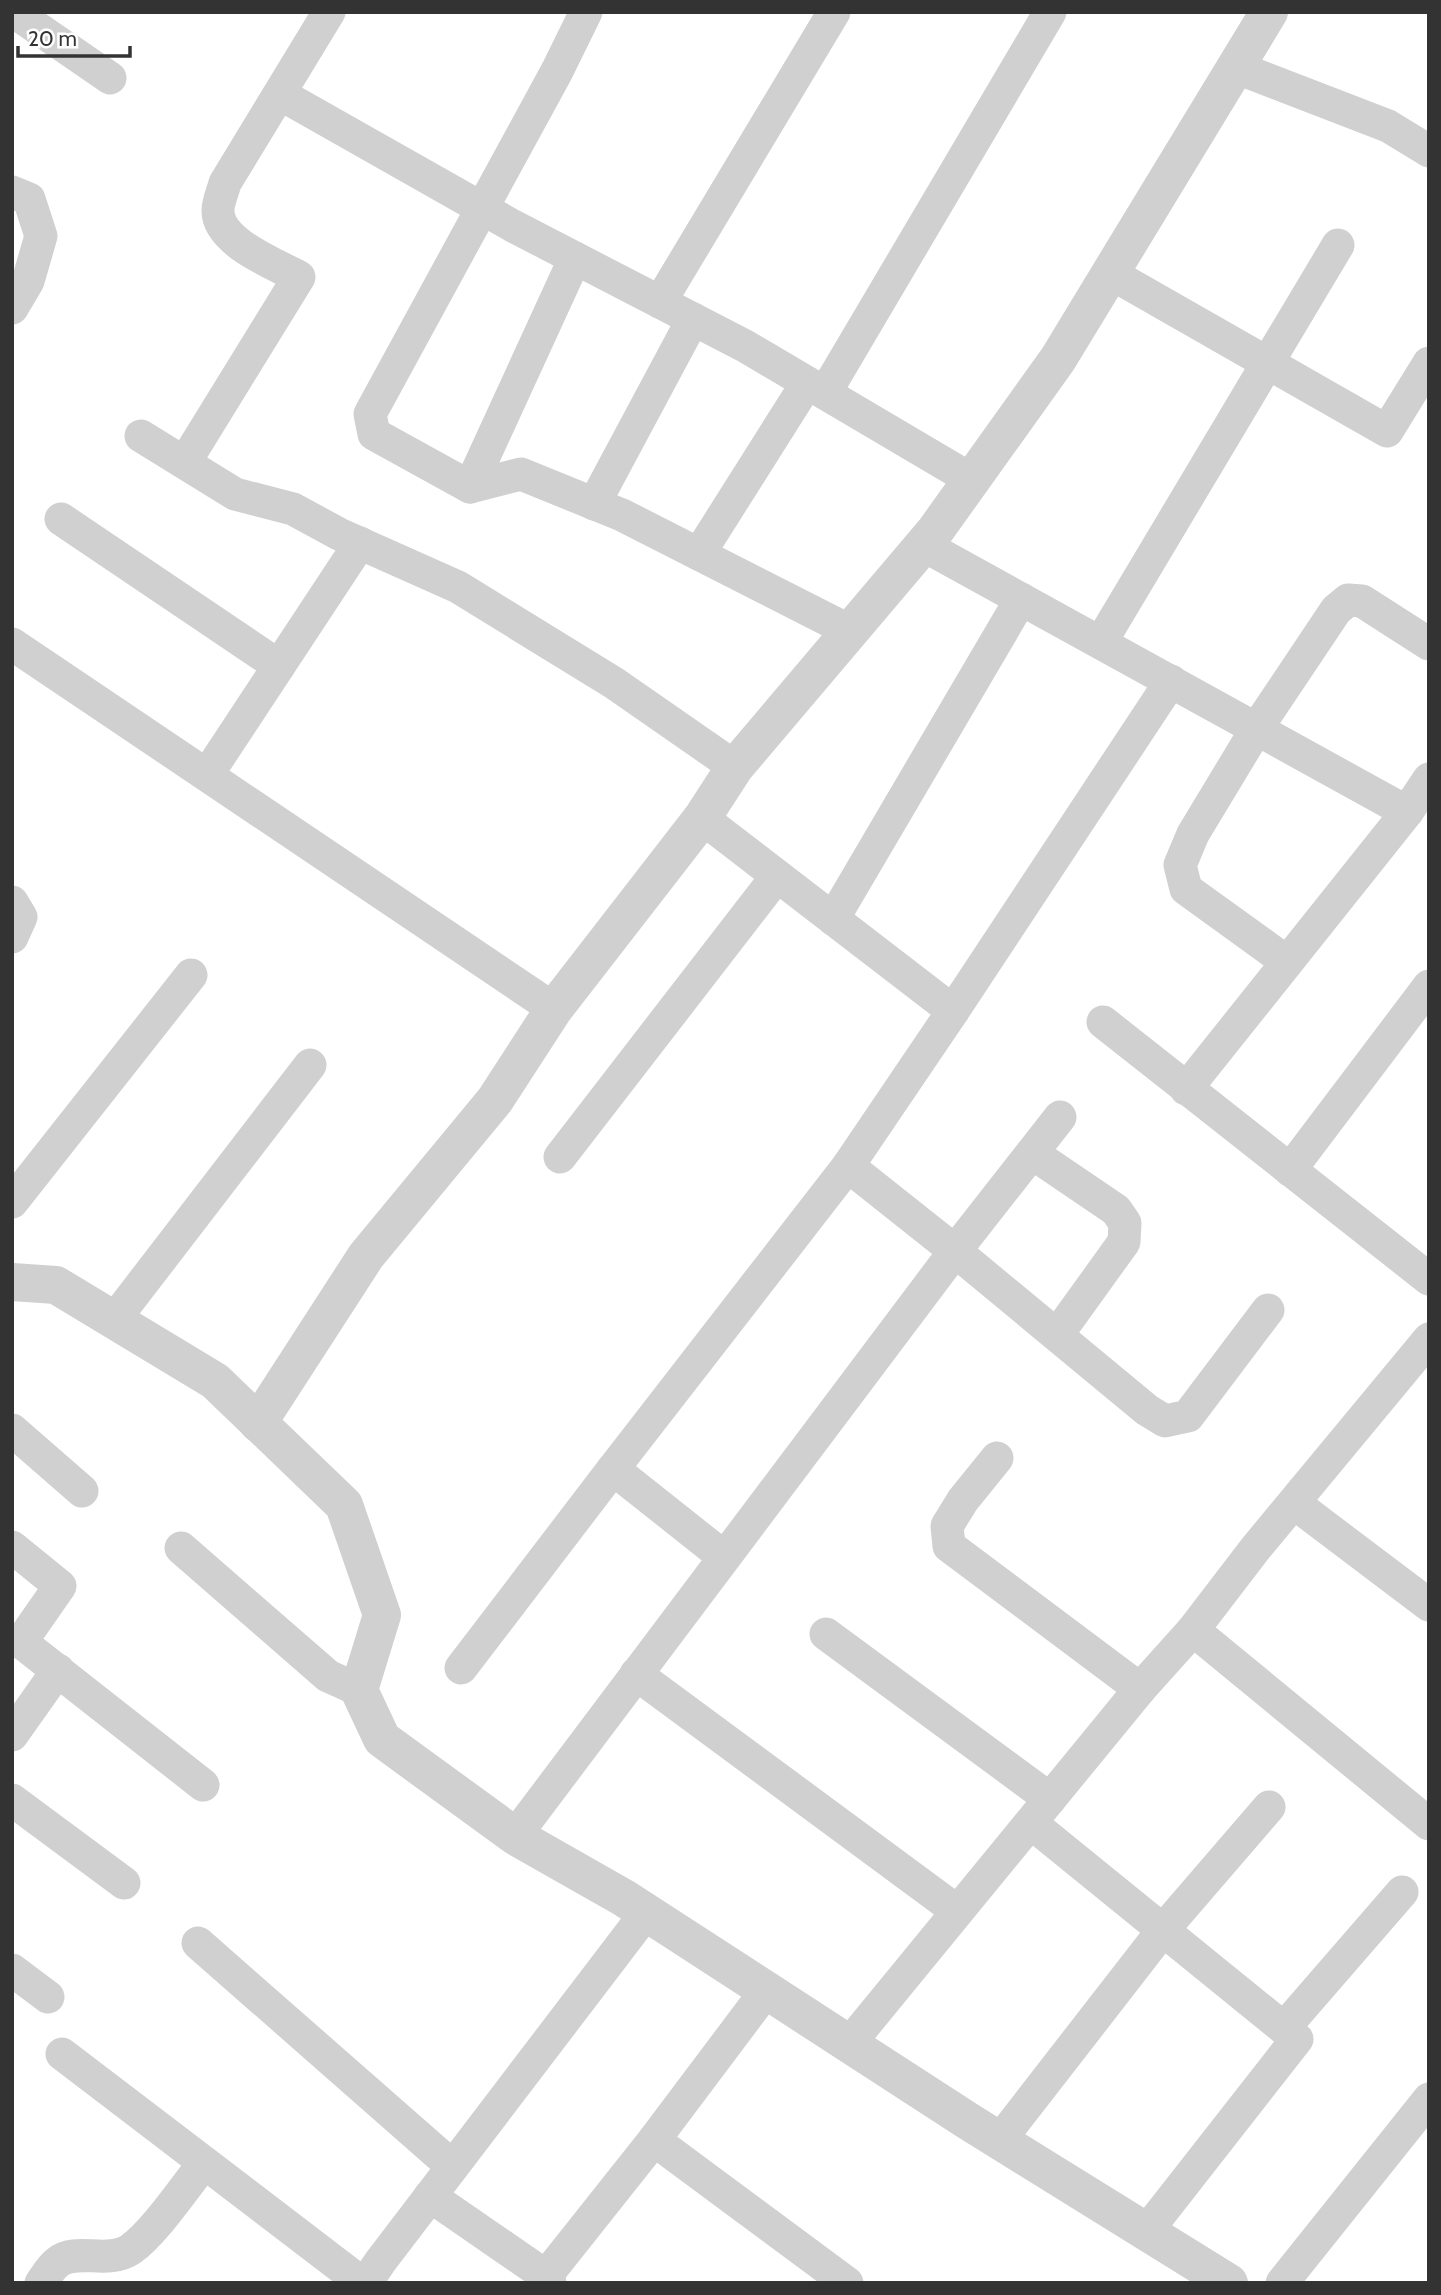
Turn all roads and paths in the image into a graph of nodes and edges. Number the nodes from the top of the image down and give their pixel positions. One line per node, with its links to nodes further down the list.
1 (14, 12): 8 (street)
2 (329, 12): 9 (street)
3 (586, 12): 12 (street)
4 (834, 12): 16 (street)
5 (1050, 12): 21 (street)
6 (1269, 12): 7 (street)
7 (1235, 67): 10 (street); 15 (street)
8 (110, 78)
9 (280, 94): 12 (street); 23 (street)
10 (1429, 151)
11 (12, 192): 17 (street)
12 (482, 209): 14 (street); 25 (street)
13 (1338, 246): 19 (street)
14 (575, 258): 16 (street); 25 (street)
15 (1110, 273): 19 (street); 24 (street)
16 (660, 302): 18 (street)
17 (12, 308)
18 (693, 320): 21 (street); 26 (street)
19 (1268, 363): 20 (street); 33 (street)
20 (1429, 363)
21 (816, 388): 24 (street); 30 (street)
22 (141, 436): 23 (street)
23 (185, 463): 28 (street)
24 (972, 480): 29 (street)
25 (470, 487): 26 (street)
26 (594, 504): 30 (street)
27 (61, 519): 36 (street)
28 (360, 543): 36 (street); 39 (street)
29 (923, 545): 31 (street); 32 (street)
30 (699, 554): 32 (street)
31 (1021, 599): 33 (street); 46 (street)
32 (850, 631): 39 (street)
33 (1101, 642): 37 (street)
34 (1429, 644): 38 (street)
35 (12, 645): 40 (street)
36 (279, 666): 40 (street)
37 (1171, 681): 38 (street); 52 (street)
38 (1257, 729): 42 (street); 48 (street)
39 (735, 767): 43 (street)
40 (206, 775): 51 (street)
41 (1428, 779): 42 (street)
42 (1407, 812): 48 (street)
43 (702, 818): 44 (street); 51 (street)
44 (777, 876): 46 (street); 58 (street)
45 (12, 902): 47 (street)
46 (833, 919): 52 (street)
47 (12, 937)
48 (1287, 962): 55 (street)
49 (191, 975): 61 (street)
50 (1429, 986): 60 (street)
51 (554, 1009): 69 (street)
52 (953, 1012): 59 (street)
53 (1103, 1022): 55 (street)
54 (310, 1065): 66 (street)
55 (1186, 1089): 60 (street)
56 (1060, 1117): 57 (street)
57 (1032, 1153): 62 (street); 67 (street)
58 (560, 1157)
59 (848, 1166): 62 (street); 72 (street)
60 (1290, 1170): 63 (street)
61 (12, 1202)
62 (955, 1251): 67 (street); 77 (street)
63 (1429, 1279)
64 (12, 1282): 66 (street)
65 (1268, 1310): 67 (street)
66 (114, 1321): 69 (street)
67 (1057, 1335)
68 (1429, 1339): 74 (street)
69 (258, 1423): 85 (street)
70 (12, 1430): 73 (street)
71 (996, 1458): 84 (street)
72 (613, 1469): 77 (street); 81 (street)
73 (82, 1491)
74 (1294, 1503): 78 (street); 79 (street)
75 (12, 1547): 82 (street)
76 (181, 1548): 85 (street)
77 (724, 1557): 83 (street)
78 (1429, 1605)
79 (1193, 1630): 84 (street); 91 (street)
80 (826, 1634): 90 (street)
81 (461, 1668)
82 (58, 1670): 86 (street); 87 (street)
83 (636, 1674): 92 (street); 95 (street)
84 (1140, 1689): 90 (street)
85 (359, 1690): 92 (street)
86 (12, 1735)
87 (203, 1786)
88 (12, 1800): 93 (street)
89 (1269, 1807): 97 (street)
90 (1041, 1811): 95 (street); 97 (street)
91 (1429, 1824)
92 (515, 1836): 96 (street)
93 (124, 1883)
94 (1402, 1892): 102 (street)
95 (957, 1912): 103 (street)
96 (646, 1913): 100 (street); 109 (street)
97 (1163, 1930): 102 (street); 107 (street)
98 (198, 1943): 109 (street)
99 (12, 1970): 101 (street)
100 (766, 1991): 103 (street); 106 (street)
101 (48, 1997)
102 (1284, 2028): 111 (street)
103 (849, 2044): 107 (street)
104 (62, 2054): 108 (street)
105 (1429, 2099): 117 (street)
106 (654, 2140): 112 (street); 115 (street)
107 (1000, 2140): 111 (street)
108 (204, 2163): 113 (street); 114 (street)
109 (452, 2166): 110 (street)
110 (430, 2196): 112 (street); 114 (street)
111 (1146, 2232): 116 (street)
112 (548, 2279)
113 (41, 2283)
114 (364, 2283)
115 (847, 2283)
116 (1229, 2283)
117 (1282, 2283)

